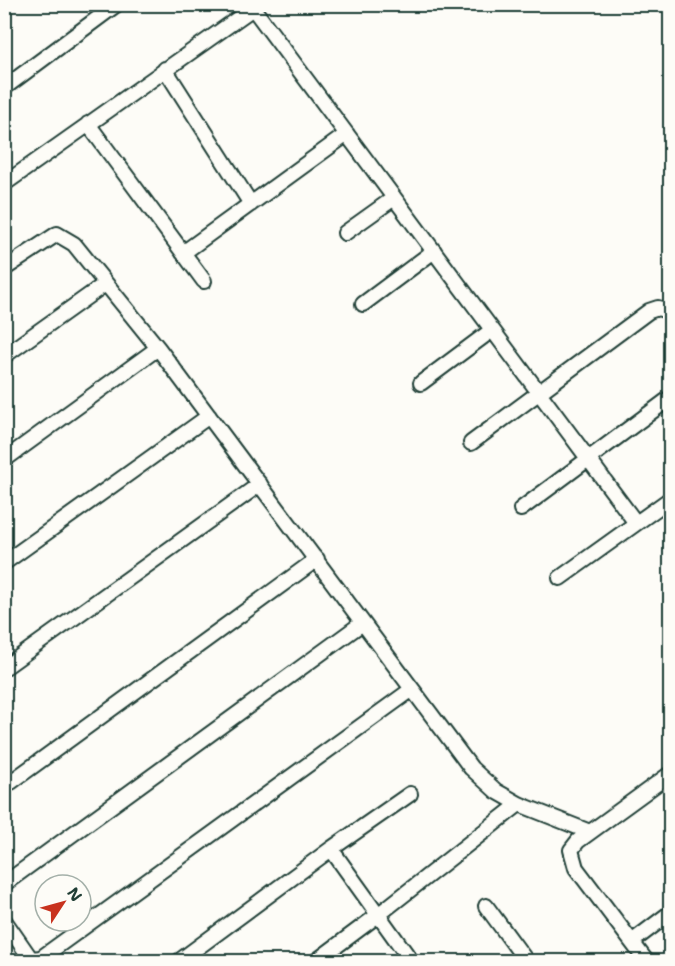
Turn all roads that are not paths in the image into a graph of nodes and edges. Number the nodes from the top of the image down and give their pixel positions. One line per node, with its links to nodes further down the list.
1 (117, 4): 4 (street)
2 (251, 6): 3 (street); 6 (street)
3 (165, 69): 5 (street); 9 (street)
4 (4, 88)
5 (88, 124): 7 (street); 12 (street)
6 (347, 134): 8 (street); 9 (street)
7 (4, 184)
8 (394, 198): 10 (street); 11 (street)
9 (251, 204): 12 (street)
10 (345, 233)
11 (434, 251): 16 (street); 18 (street)
12 (183, 254): 14 (street)
13 (4, 268): 15 (street)
14 (204, 281)
15 (105, 284): 19 (street); 20 (street)
16 (363, 304)
17 (670, 312): 22 (street)
18 (492, 330): 21 (street); 22 (street)
19 (158, 348): 24 (street); 27 (street)
20 (4, 356)
21 (421, 383)
22 (540, 393): 25 (street); 26 (street)
23 (670, 398): 26 (street)
24 (209, 416): 28 (street); 33 (street)
25 (471, 443)
26 (588, 458): 30 (street); 31 (street)
27 (4, 460)
28 (260, 484): 32 (street); 36 (street)
29 (670, 499): 31 (street)
30 (521, 509)
31 (636, 523): 34 (street)
32 (317, 559): 35 (street); 39 (street)
33 (4, 563)
34 (560, 578)
35 (361, 624): 37 (street); 44 (street)
36 (4, 668)
37 (411, 690): 41 (street); 48 (street)
38 (670, 774): 42 (street)
39 (11, 782)
40 (410, 794): 43 (street)
41 (519, 804): 42 (street); 47 (street)
42 (590, 832): 49 (street)
43 (331, 849): 47 (street); 50 (street)
44 (4, 884)
45 (486, 906): 53 (street)
46 (670, 913): 49 (street)
47 (378, 915): 51 (street); 52 (street)
48 (4, 920)
49 (633, 941): 54 (street)
50 (178, 962)
51 (315, 962)
52 (412, 962)
53 (527, 962)
54 (647, 962)

